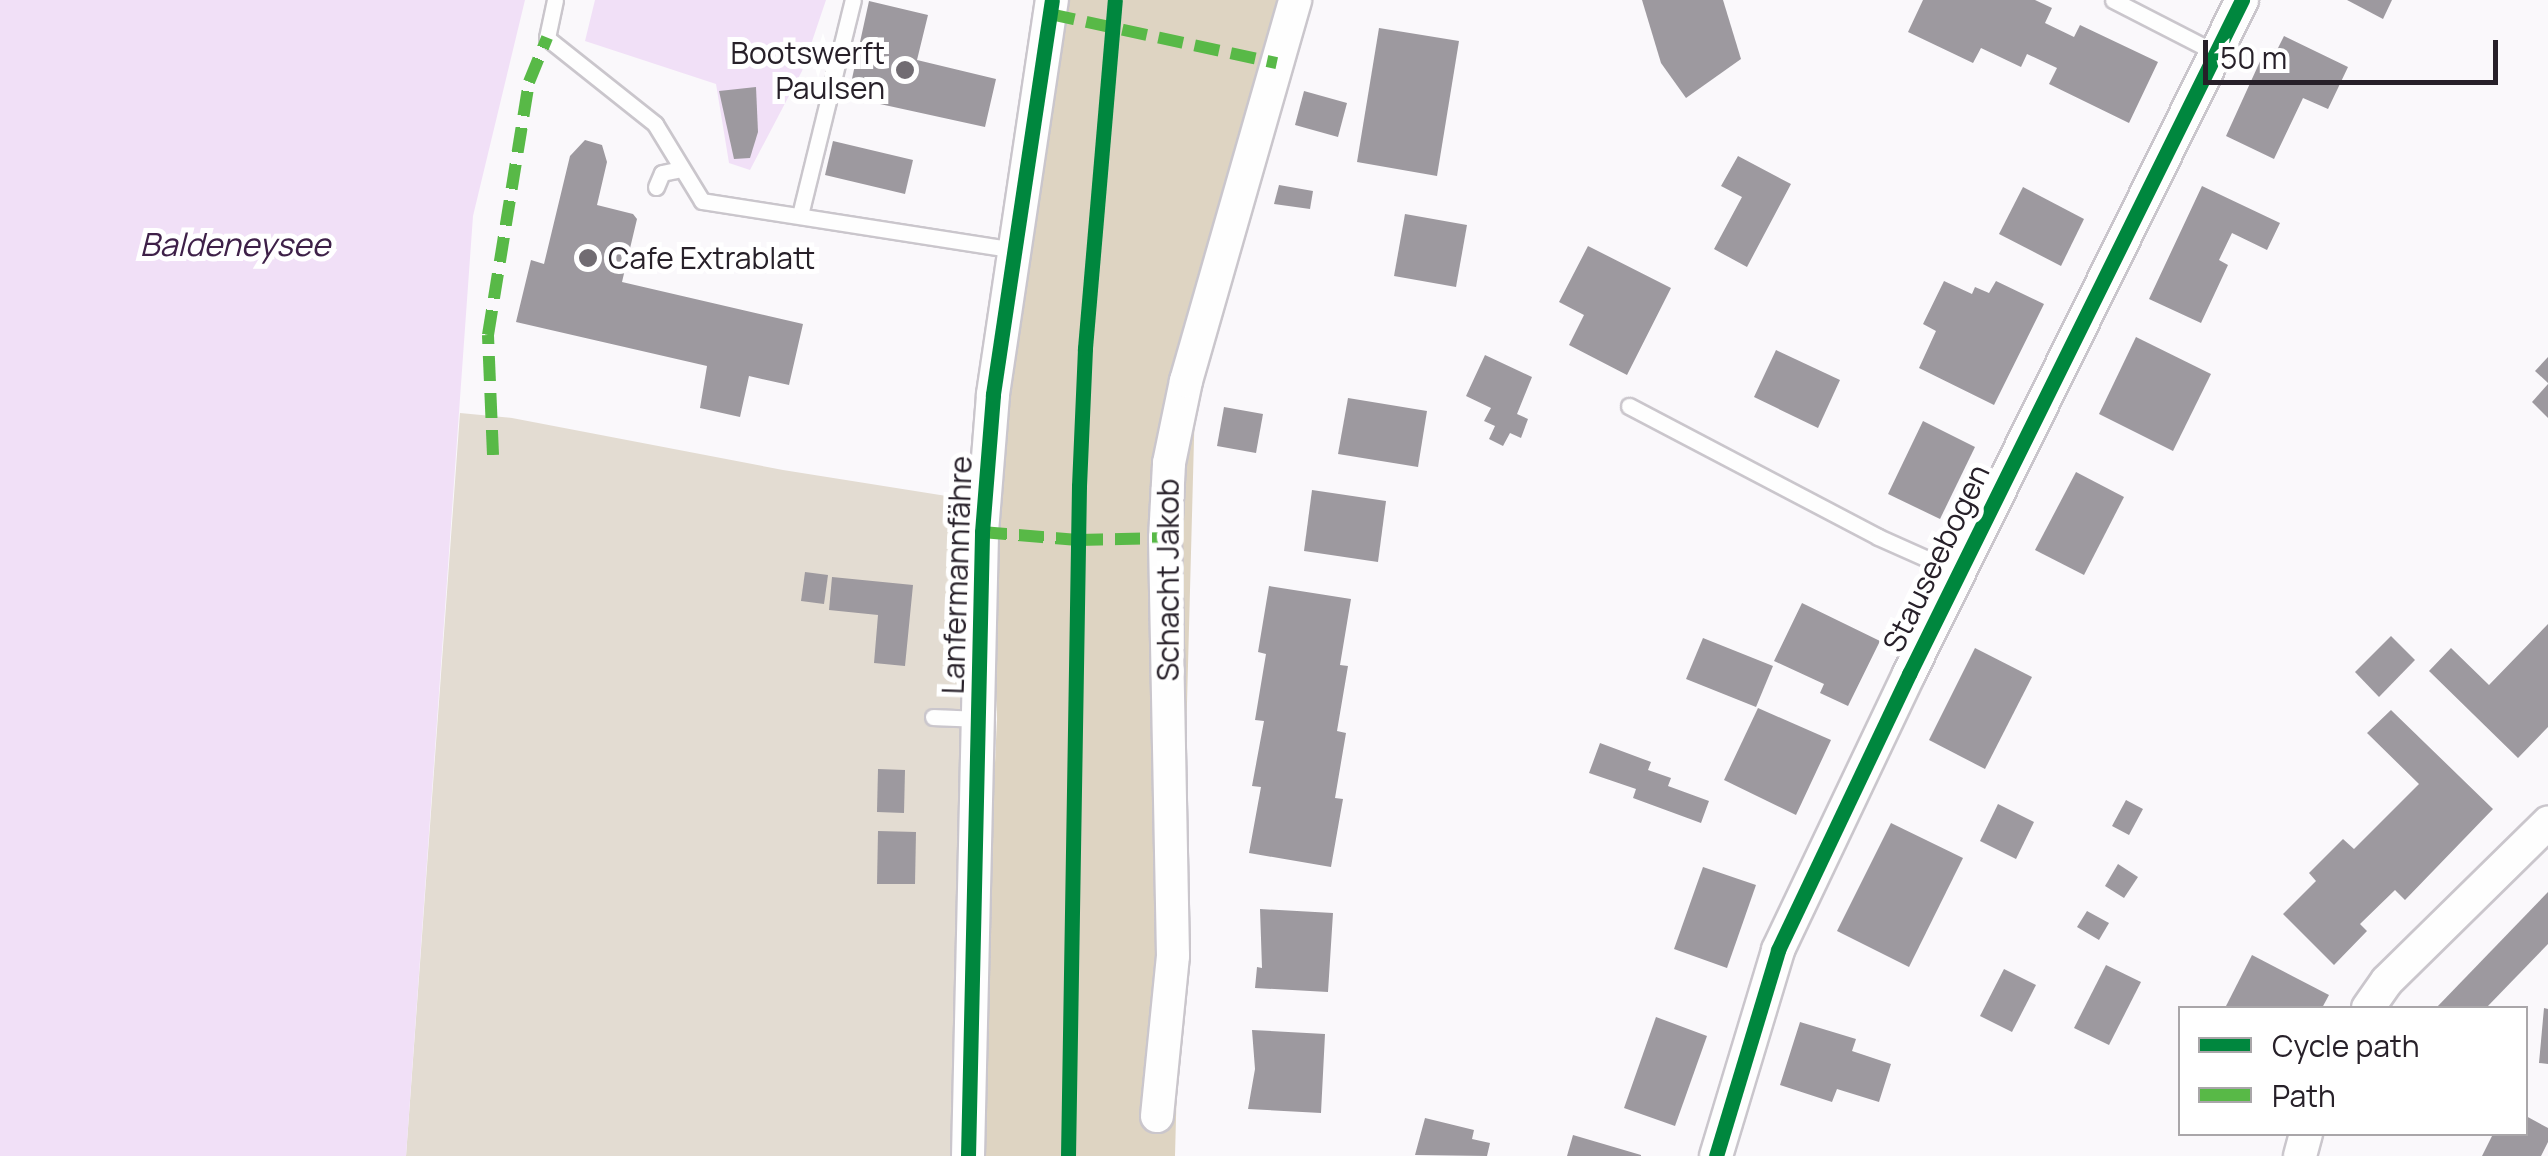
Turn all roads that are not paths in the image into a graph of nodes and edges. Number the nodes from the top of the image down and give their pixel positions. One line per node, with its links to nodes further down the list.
1 (555, 0): 8 (lane)
2 (853, 0): 10 (lane)
3 (1052, 0): 11 (street, Lanfermannfähre)
4 (1295, 0): 18 (street, Schacht Jakob)
5 (2113, 0): 7 (lane)
6 (2242, 0): 7 (street, Stauseebogen)
7 (2216, 53): 13 (street, Stauseebogen)
8 (680, 169): 9 (lane); 10 (lane)
9 (656, 187)
10 (800, 215): 11 (lane)
11 (1014, 250): 15 (street, Lanfermannfähre)
12 (1629, 406): 13 (lane)
13 (1959, 573): 20 (street, Stauseebogen)
14 (932, 716): 15 (lane)
15 (979, 719): 19 (street, Lanfermannfähre)
16 (2548, 823): 17 (street)
17 (2369, 1006)
18 (1157, 1116)
19 (968, 1156)
20 (1716, 1156)

